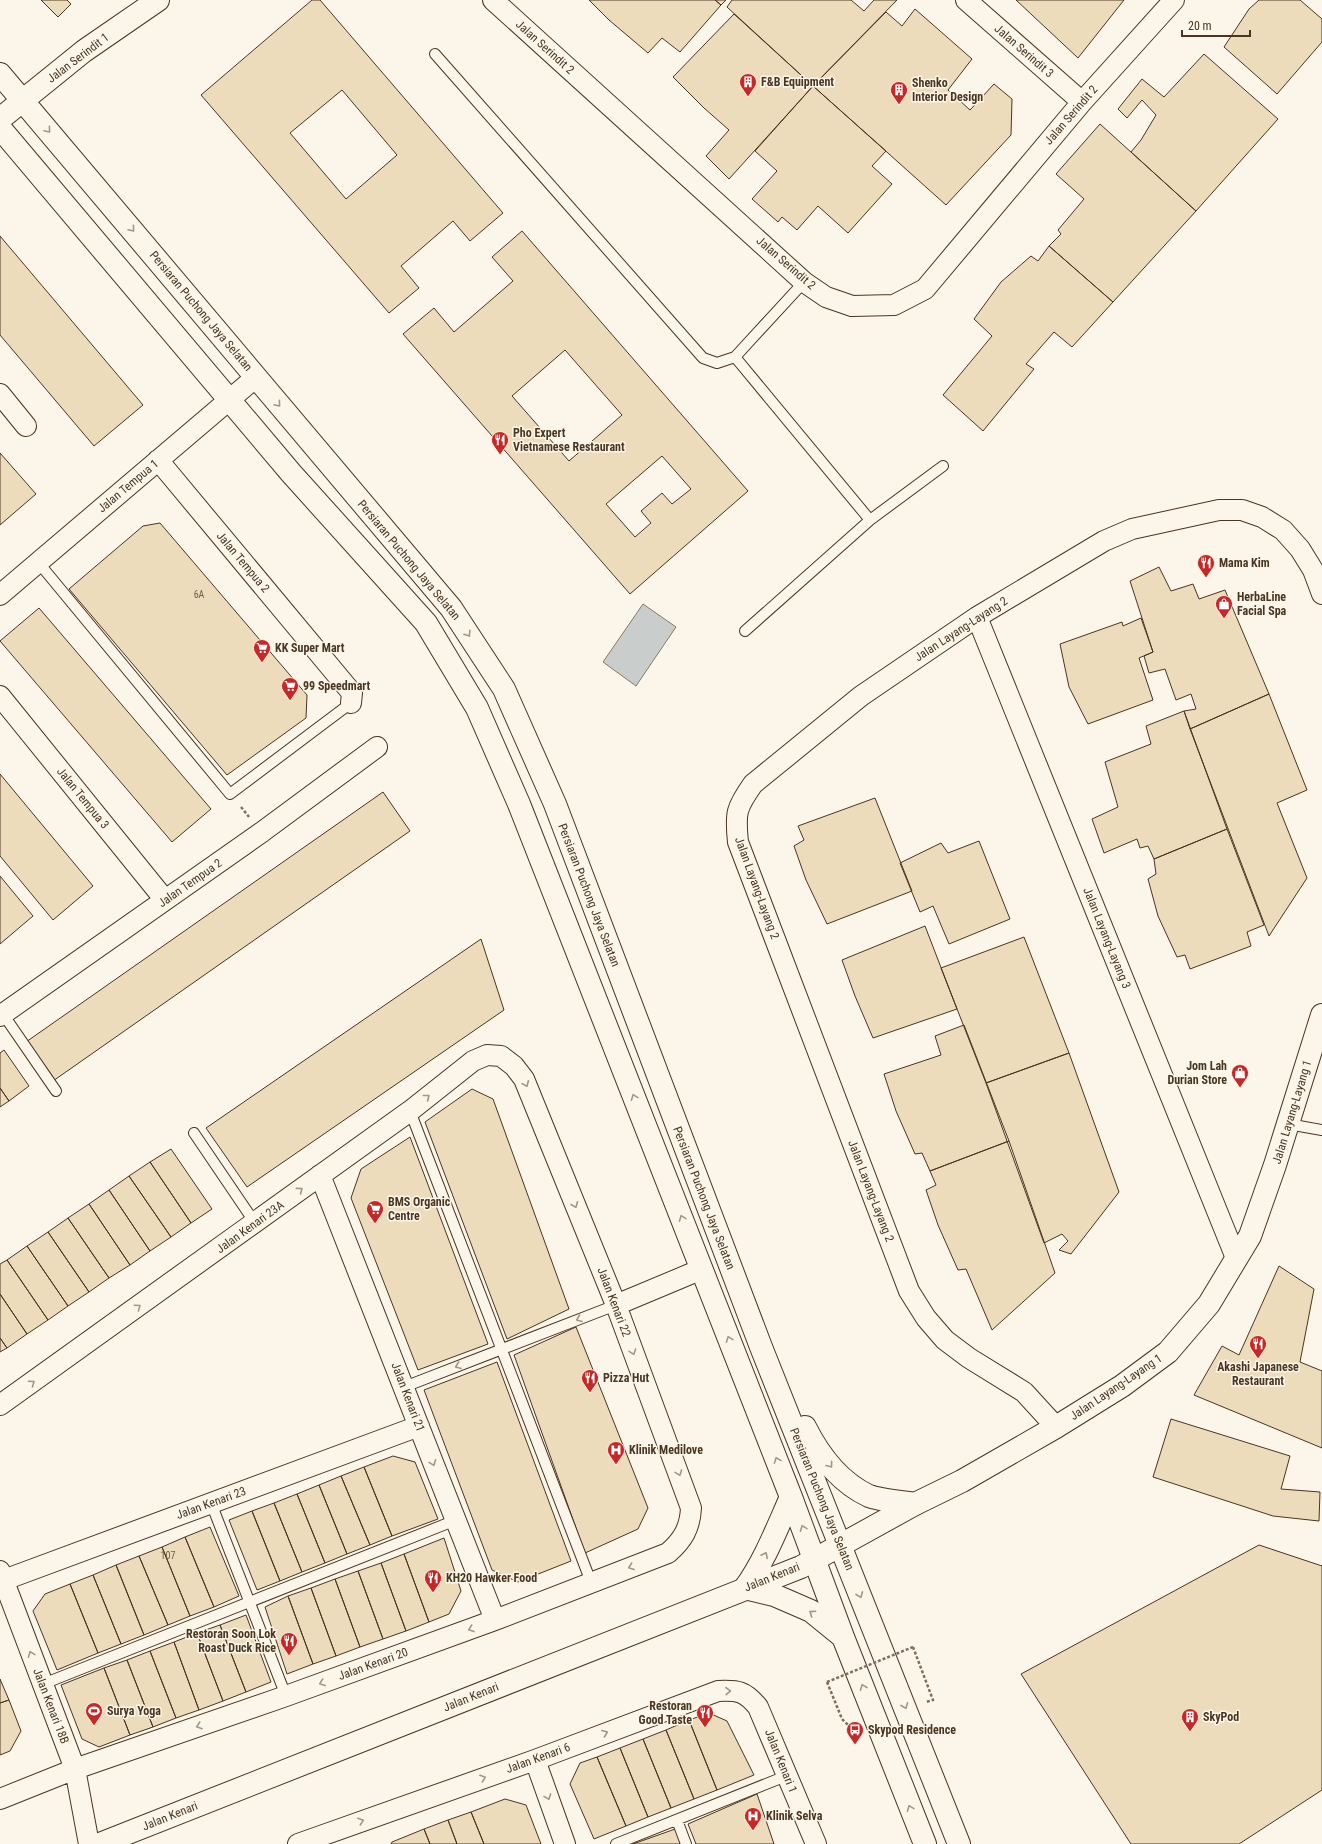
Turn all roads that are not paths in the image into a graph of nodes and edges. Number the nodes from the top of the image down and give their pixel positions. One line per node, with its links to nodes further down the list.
1 (158, 0): 7 (main road, Jalan Serindit 1)
2 (493, 0): 11 (street, Jalan Serindit 2)
3 (966, 0): 8 (street, Jalan Serindit 3)
4 (1174, 0): 8 (street, Jalan Serindit 2)
5 (435, 54): 12 (lane)
6 (0, 74): 7 (main road, Persiaran Puchong Jaya Selatan)
7 (23, 100): 9 (main road, Jalan Serindit 1); 13 (main road, Persiaran Puchong Jaya Selatan, one-way to 13)
8 (1082, 102): 11 (street, Jalan Serindit 2)
9 (0, 119)
10 (0, 128): 15 (main road)
11 (804, 282): 12 (lane)
12 (735, 357): 19 (lane)
13 (256, 378): 15 (street, Jalan Tempua 1); 42 (main road, Persiaran Puchong Jaya Selatan, one-way to 42)
14 (0, 394): 16 (street)
15 (229, 400): 17 (street, Jalan Tempua 1); 40 (main road, one-way to 15)
16 (26, 426)
17 (158, 460): 20 (street, Jalan Tempua 1); 26 (street, Jalan Tempua 2)
18 (943, 466): 19 (lane)
19 (870, 520): 24 (lane)
20 (38, 562): 22 (street, Jalan Tempua 1); 26 (lane)
21 (1322, 594): 23 (street, Jalan Layang-Layang 2)
22 (0, 595)
23 (977, 617): 39 (street, Jalan Layang-Layang 3); 47 (street, Jalan Layang-Layang 2)
24 (745, 630)
25 (0, 696): 28 (street, Jalan Tempua 3)
26 (350, 702)
27 (377, 747): 28 (street, Jalan Tempua 2)
28 (165, 900): 29 (street, Jalan Tempua 2)
29 (1, 1014): 32 (lane)
30 (1322, 1015): 34 (main road, Jalan Layang-Layang 1)
31 (501, 1056): 33 (street, Jalan Kenari 23A, one-way to 31); 41 (street, Jalan Kenari 22, one-way to 41)
32 (56, 1091)
33 (410, 1111): 37 (street, Jalan Kenari 23A); 43 (lane)
34 (1288, 1124): 35 (lane); 39 (main road, Jalan Layang-Layang 1)
35 (1322, 1130)
36 (194, 1134): 38 (lane)
37 (320, 1175): 38 (street, Jalan Kenari 23A, one-way to 37); 44 (street, Jalan Kenari 21)
38 (255, 1223): 45 (street, Jalan Kenari 23A, one-way to 38)
39 (1236, 1258): 47 (main road, Jalan Layang-Layang 1)
40 (702, 1269): 41 (street); 48 (main road, one-way to 40)
41 (616, 1306): 43 (lane, one-way to 43); 53 (street, Jalan Kenari 22, one-way to 53)
42 (761, 1347): 50 (main road, one-way to 50); 52 (main road, Persiaran Puchong Jaya Selatan)
43 (503, 1349): 44 (lane, one-way to 44); 56 (lane)
44 (404, 1387): 46 (street, Jalan Kenari 21)
45 (0, 1405)
46 (419, 1426): 49 (street, Jalan Kenari 23); 51 (street, Jalan Kenari 21, one-way to 51)
47 (1056, 1427): 50 (main road, Jalan Layang-Layang 1)
48 (791, 1497): 54 (main road, one-way to 48); 57 (main road, one-way to 48)
49 (211, 1504): 55 (street, Jalan Kenari 23); 58 (lane)
50 (915, 1504): 52 (main road, Jalan Layang-Layang 1)
51 (456, 1520): 58 (lane); 59 (street, Jalan Kenari 21)
52 (841, 1545): 54 (main road, Jalan Kenari); 70 (main road, Persiaran Puchong Jaya Selatan, one-way to 70)
53 (668, 1553): 56 (street, Jalan Kenari 20, one-way to 56)
54 (815, 1559): 57 (main road, Jalan Kenari); 60 (main road)
55 (2, 1576): 61 (street, Jalan Kenari 18B, one-way to 55)
56 (591, 1582): 59 (street, Jalan Kenari 20)
57 (745, 1588): 60 (main road, one-way to 57); 73 (main road, Jalan Kenari)
58 (250, 1603): 61 (lane); 62 (lane)
59 (495, 1620): 62 (street, Jalan Kenari 20, one-way to 62)
60 (843, 1637): 71 (main road, one-way to 60)
61 (43, 1684): 65 (street, Jalan Kenari 18B)
62 (286, 1696): 65 (street, Jalan Kenari 20, one-way to 65)
63 (765, 1722): 64 (street, Jalan Kenari 6, one-way to 63); 66 (street, Jalan Kenari 1)
64 (535, 1760): 69 (street, Jalan Kenari 6, one-way to 64); 75 (street, one-way to 75)
65 (75, 1769): 67 (street, Jalan Kenari 20); 72 (street, Jalan Kenari 18B)
66 (786, 1776): 68 (lane); 78 (street, Jalan Kenari 1)
67 (0, 1799)
68 (677, 1820): 76 (lane); 77 (lane)
69 (344, 1836): 74 (street, Jalan Kenari 6)
70 (959, 1840)
71 (921, 1841)
72 (90, 1844)
73 (100, 1844)
74 (298, 1844)
75 (565, 1844)
76 (616, 1844)
77 (686, 1844)
78 (816, 1844)

